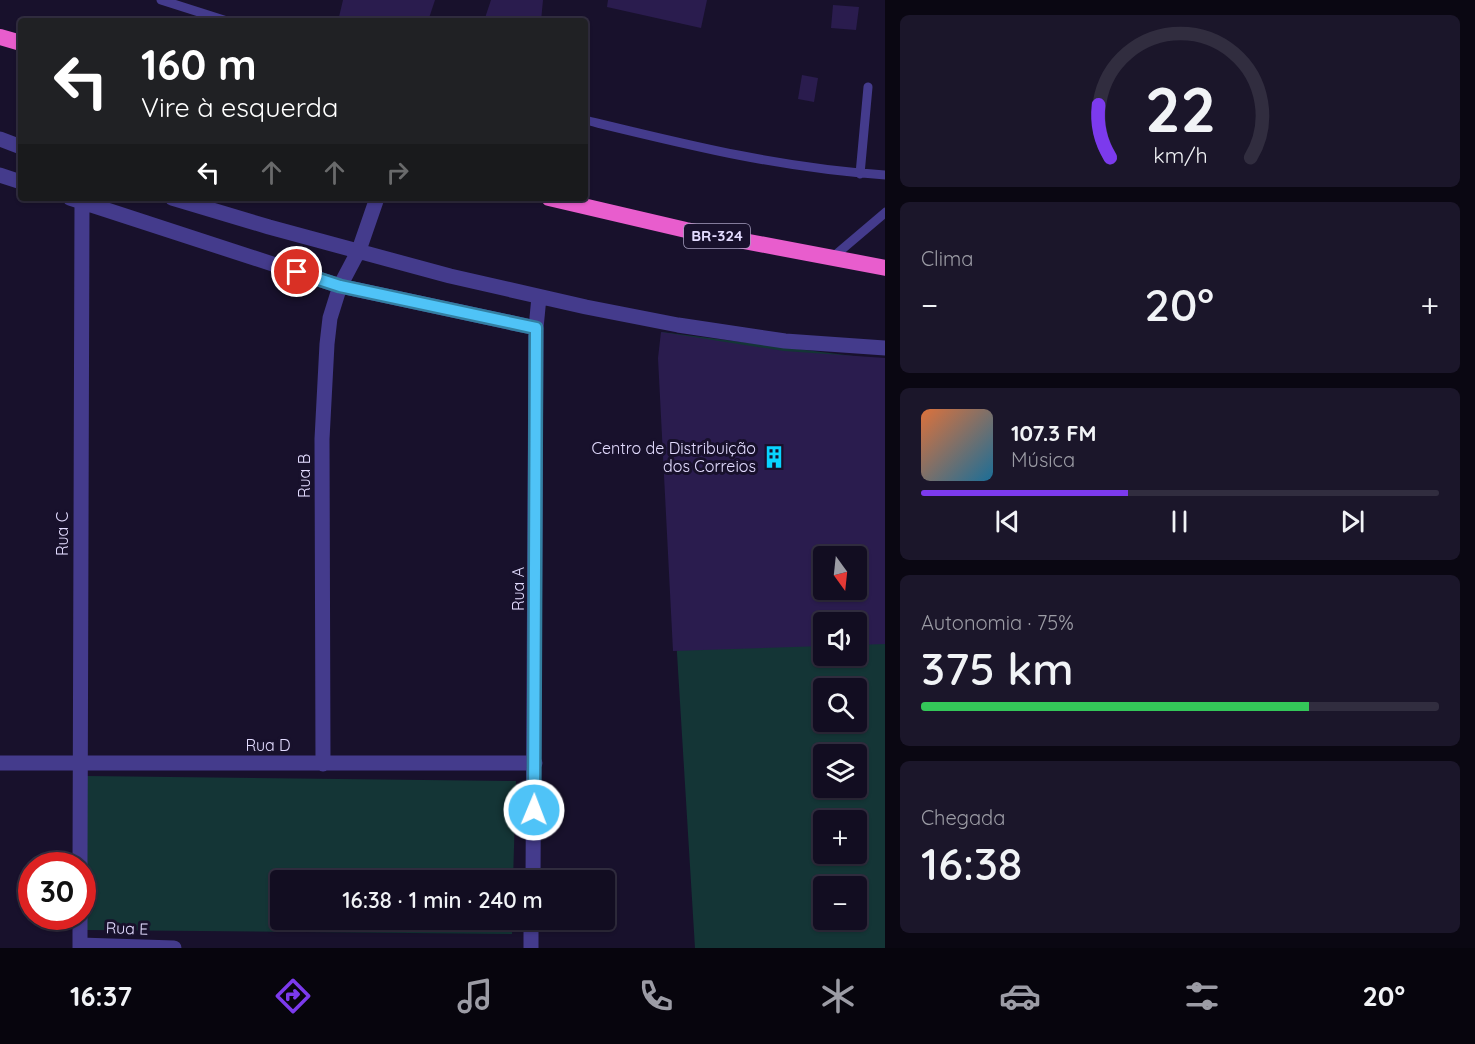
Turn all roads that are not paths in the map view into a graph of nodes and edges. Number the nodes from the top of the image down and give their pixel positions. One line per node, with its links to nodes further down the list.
1 (161, 0): 2 (lane)
2 (218, 18)
3 (0, 37): 4 (highway)
4 (18, 43)
5 (868, 87): 9 (lane)
6 (588, 121): 9 (lane)
7 (0, 139): 8 (street)
8 (18, 146)
9 (860, 174): 11 (lane)
10 (0, 175): 12 (street)
11 (885, 175)
12 (18, 181)
13 (76, 201): 26 (street, Rua C)
14 (79, 201): 22 (street)
15 (182, 201): 19 (street)
16 (376, 201): 19 (street, Rua B)
17 (562, 201): 20 (highway, BR-324)
18 (885, 212): 20 (lane)
19 (359, 250): 22 (street, Rua B); 23 (street)
20 (832, 258): 21 (highway, BR-324)
21 (885, 268)
22 (340, 286): 24 (street); 29 (street, Rua B)
23 (539, 297): 24 (street, Rua A); 25 (street)
24 (536, 328): 28 (street, Rua A)
25 (885, 348)
26 (81, 762): 27 (street, Rua D); 29 (street, Rua D); 30 (street, Rua C)
27 (0, 763)
28 (536, 763): 29 (street, Rua D); 31 (street, Rua A)
29 (323, 764)
30 (80, 852)
31 (533, 870)
32 (80, 930): 34 (street)
33 (531, 930): 36 (street)
34 (80, 946): 35 (street, Rua E)
35 (174, 948)
36 (531, 948)

